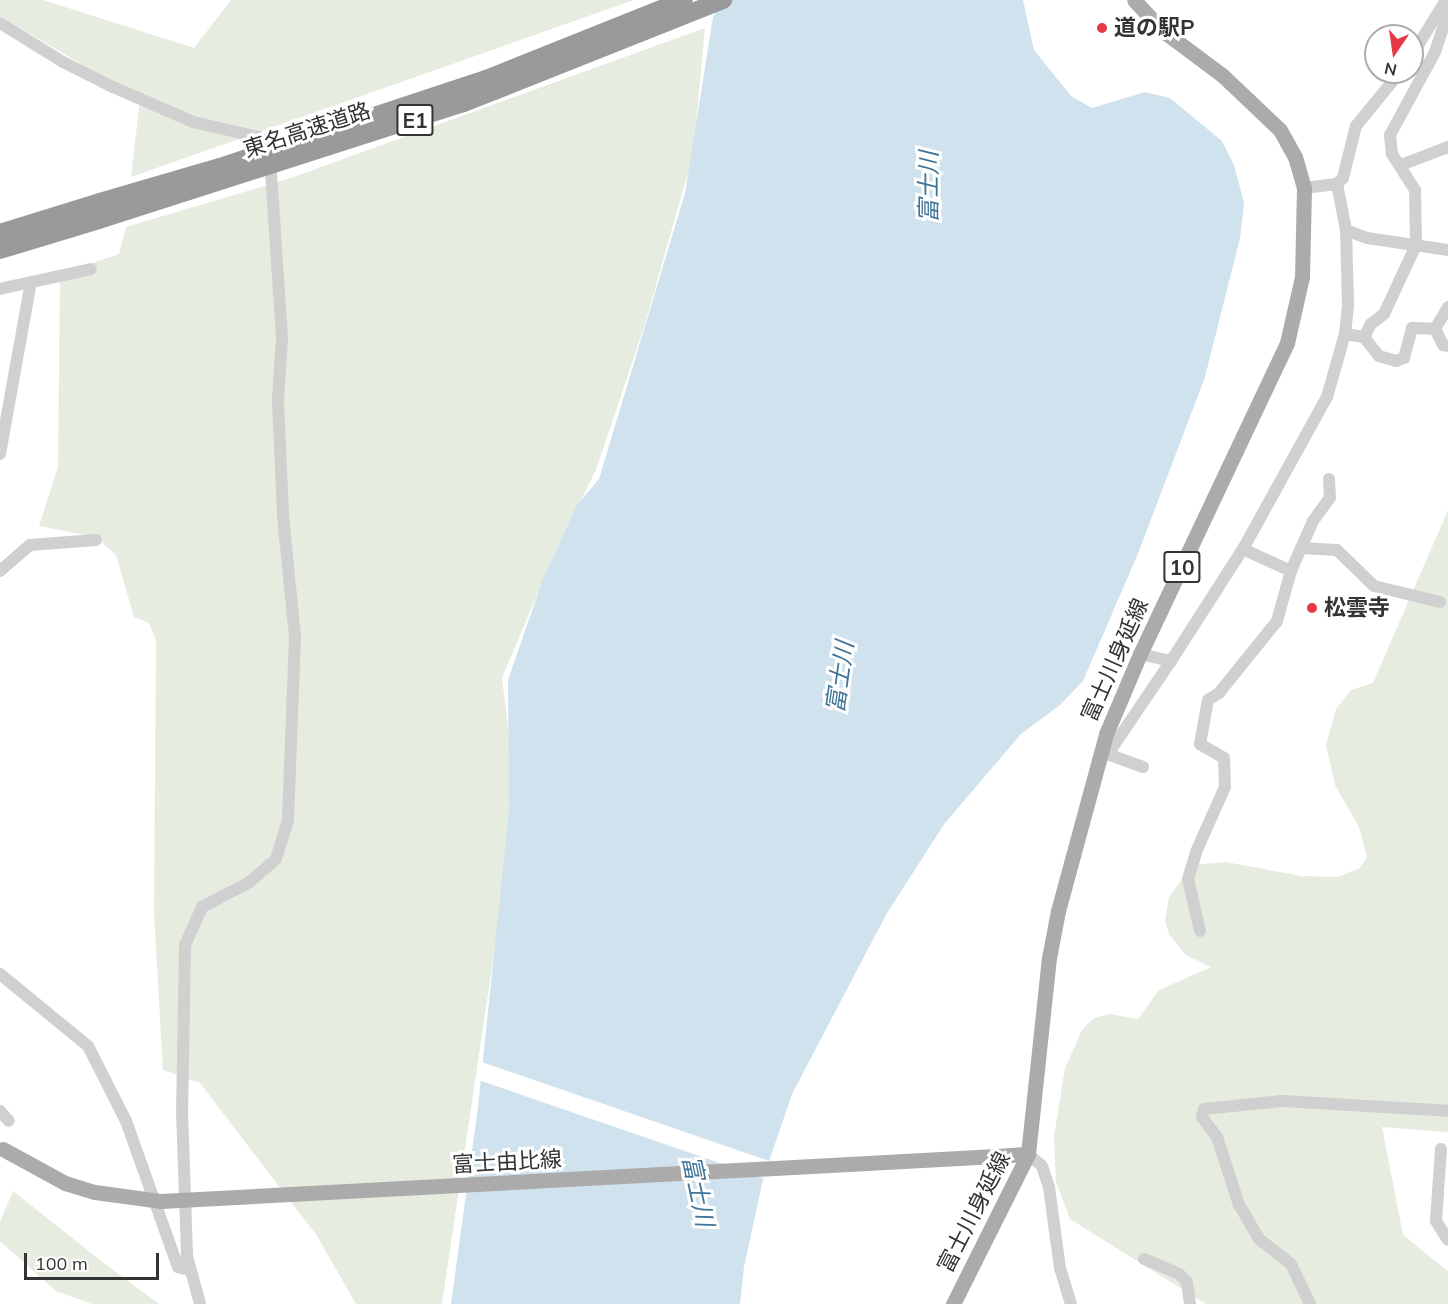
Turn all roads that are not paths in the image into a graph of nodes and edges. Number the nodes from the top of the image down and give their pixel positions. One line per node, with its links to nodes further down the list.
1 (684, 0): 13 (highway, 東名高速道路 / E1, bridge)
2 (723, 0): 13 (highway, 東名高速道路 / E1, bridge)
3 (1134, 0): 12 (main road, 富士川身延線 / 10)
4 (1447, 1): 7 (street)
5 (1448, 13): 10 (street)
6 (0, 23): 48 (street)
7 (1424, 36)
8 (1390, 84): 11 (street)
9 (1448, 147): 10 (street)
10 (1401, 165): 16 (street)
11 (1337, 184): 12 (street); 14 (street)
12 (1304, 188): 35 (main road, 富士川身延線 / 10)
13 (100, 211): 15 (highway, 東名高速道路 / E1); 17 (highway, 東名高速道路 / E1)
14 (1346, 230): 16 (street); 24 (street)
15 (0, 233)
16 (1416, 245): 18 (street); 25 (street)
17 (0, 250)
18 (1448, 250)
19 (91, 269): 20 (street)
20 (31, 282): 21 (street); 27 (street)
21 (0, 289)
22 (1448, 307): 23 (street)
23 (1435, 329): 25 (street); 26 (street)
24 (1345, 334): 25 (street); 31 (street)
25 (1364, 338)
26 (1448, 346)
27 (0, 454)
28 (1329, 479): 30 (street)
29 (96, 540): 32 (street)
30 (1301, 548): 33 (street); 34 (street)
31 (1242, 549): 33 (street); 36 (street)
32 (0, 571)
33 (1291, 571): 38 (street)
34 (1440, 602)
35 (1140, 654): 36 (street); 45 (main road, 富士川身延線 / 10)
36 (1171, 661): 37 (street)
37 (1143, 767)
38 (1200, 931)
39 (0, 974): 48 (street)
40 (0, 1111): 42 (street)
41 (1448, 1111): 53 (street)
42 (9, 1121)
43 (1, 1148): 45 (main road, 富士由比線, bridge)
44 (1442, 1149): 46 (street)
45 (1028, 1154): 50 (main road, 富士川身延線 / 10); 51 (street)
46 (1448, 1240)
47 (1144, 1259): 52 (street)
48 (189, 1270): 49 (street)
49 (200, 1304)
50 (953, 1304)
51 (1071, 1304)
52 (1190, 1304)
53 (1311, 1304)

